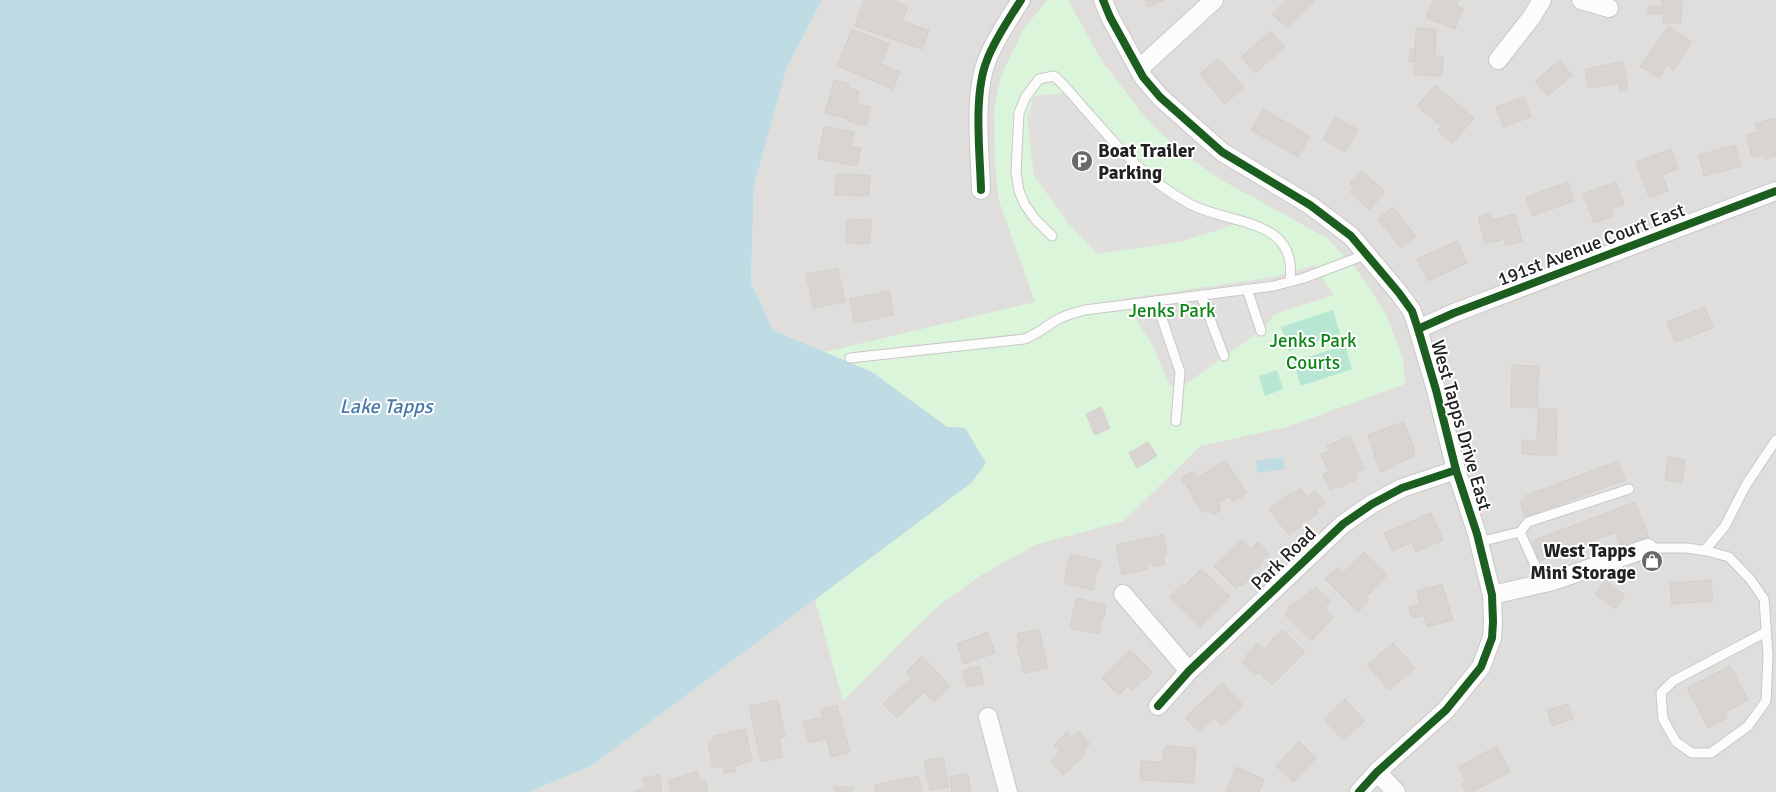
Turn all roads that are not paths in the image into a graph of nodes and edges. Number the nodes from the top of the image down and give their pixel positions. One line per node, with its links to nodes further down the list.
1 (1021, 0): 9 (street)
2 (1103, 0): 8 (street, West Tapps Drive East)
3 (1214, 0): 8 (street)
4 (1542, 0): 7 (street)
5 (1581, 0): 6 (street)
6 (1609, 8)
7 (1498, 60)
8 (1140, 68): 12 (street, West Tapps Drive East)
9 (981, 190)
10 (1776, 191): 17 (street, 191st Avenue Court East)
11 (1052, 236): 13 (lane)
12 (1368, 254): 13 (lane); 17 (street, West Tapps Drive East)
13 (1290, 281): 14 (lane)
14 (1247, 289): 15 (lane); 18 (lane)
15 (1201, 295): 16 (lane); 19 (lane)
16 (1156, 301): 20 (lane); 21 (lane)
17 (1418, 329): 23 (street, West Tapps Drive East)
18 (1261, 331)
19 (1224, 356)
20 (850, 358)
21 (1176, 421)
22 (1776, 440): 28 (lane)
23 (1456, 470): 26 (street, West Tapps Drive East); 33 (street, Park Road)
24 (1629, 489): 25 (lane)
25 (1520, 532): 26 (lane); 29 (lane)
26 (1479, 542): 31 (street, West Tapps Drive East)
27 (1648, 548): 28 (lane); 29 (street)
28 (1705, 550): 32 (lane)
29 (1543, 583): 31 (street)
30 (1123, 594): 33 (street)
31 (1492, 595): 36 (street, West Tapps Drive East)
32 (1766, 632): 32 (lane)
33 (1189, 671): 34 (street, Park Road)
34 (1158, 706)
35 (988, 717): 37 (street)
36 (1377, 772): 38 (street, West Tapps Drive East); 39 (street)
37 (1008, 792)
38 (1359, 792)
39 (1396, 792)

